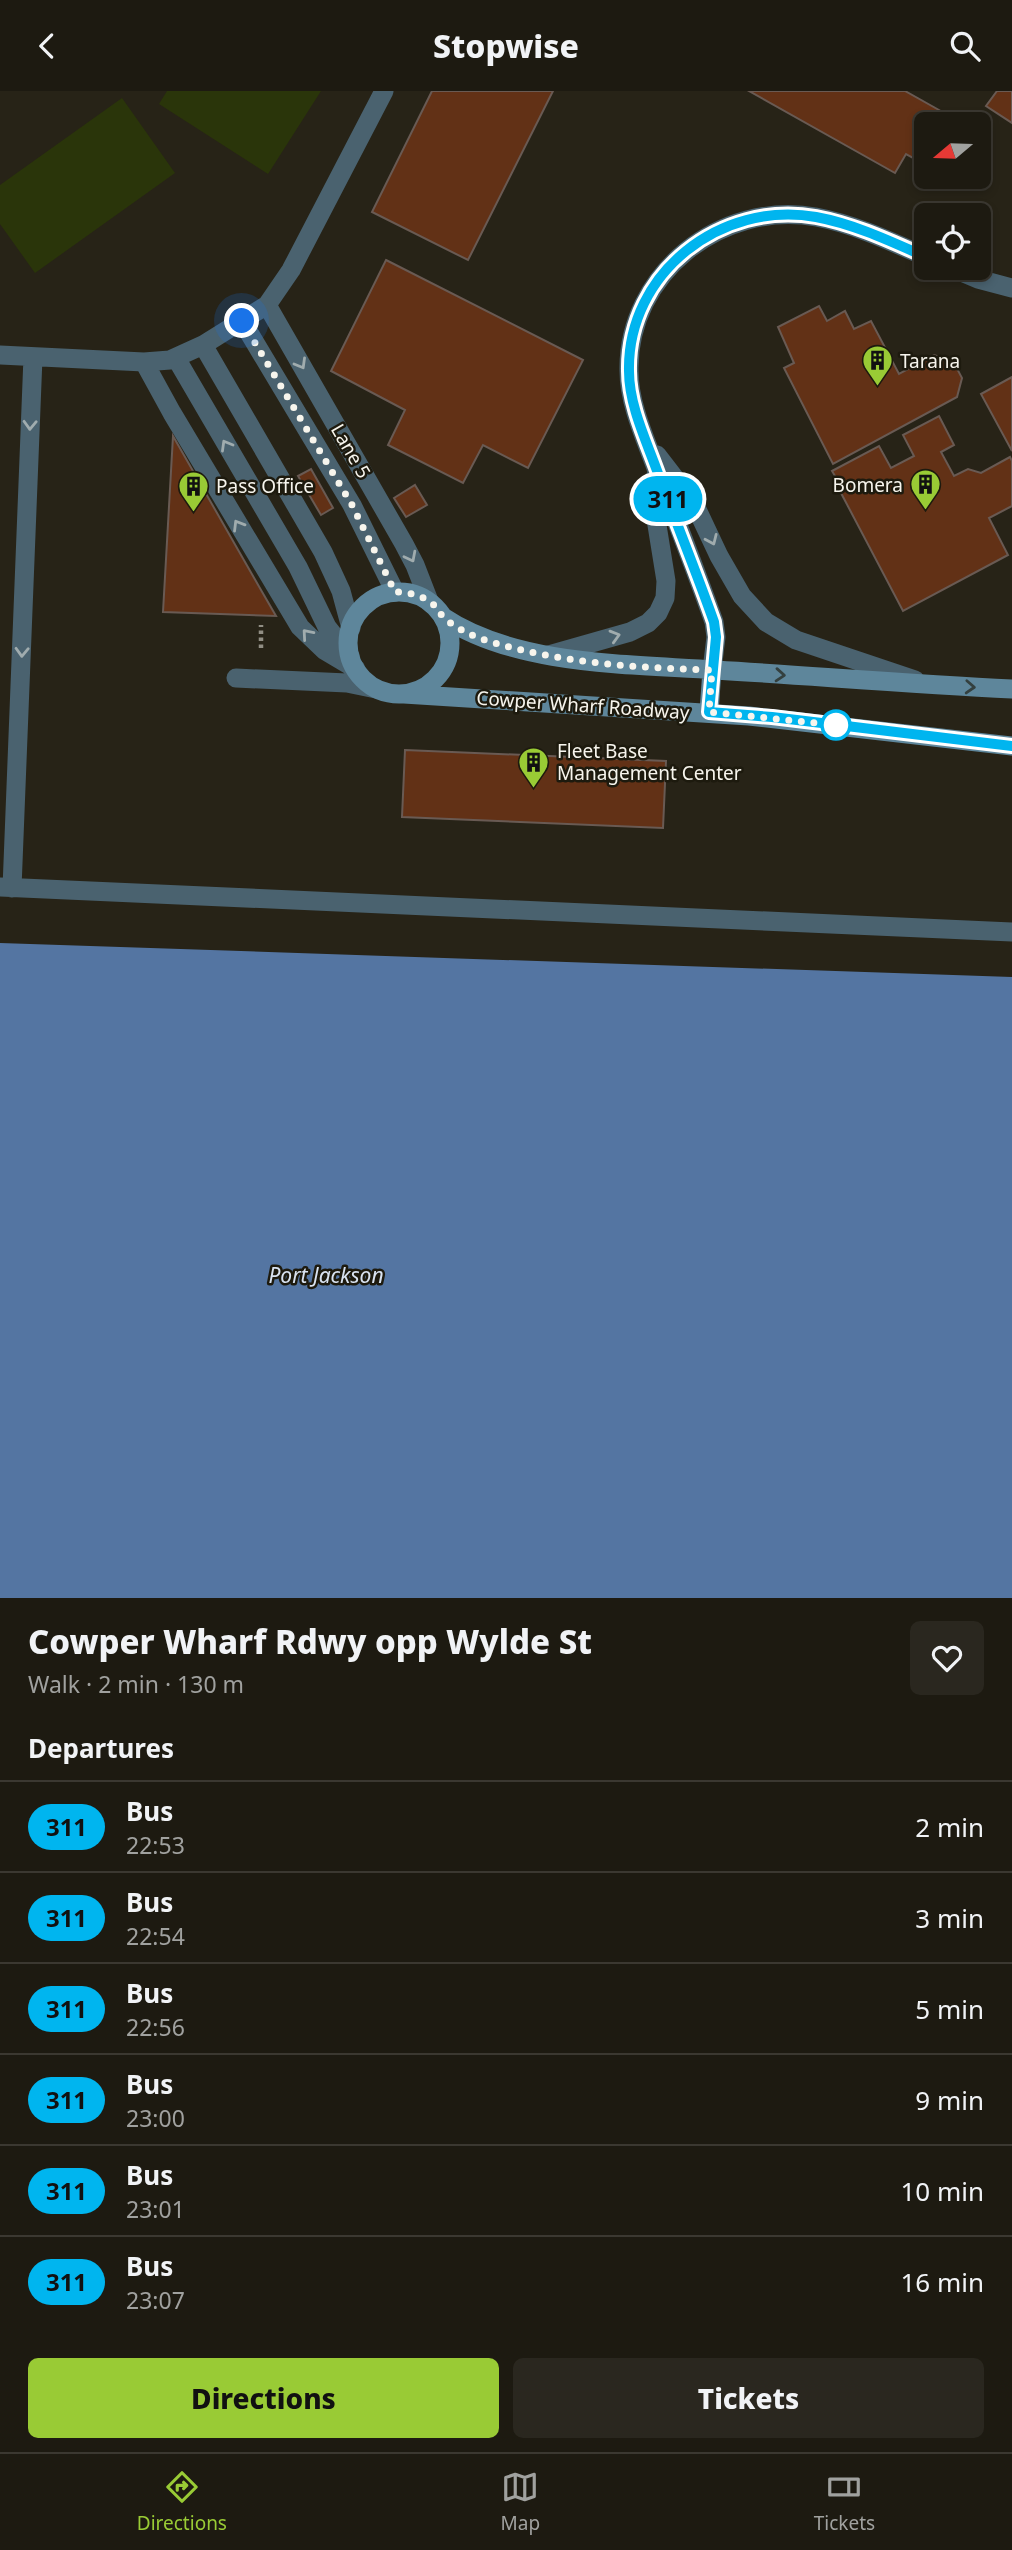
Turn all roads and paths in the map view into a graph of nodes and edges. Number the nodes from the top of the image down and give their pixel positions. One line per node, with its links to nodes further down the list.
1 (384, 91): 5 (street)
2 (914, 252): 12 (street)
3 (982, 280): 4 (street)
4 (1012, 288)
5 (267, 305): 6 (street); 14 (street, Lane 5, one-way to 14)
6 (242, 321): 7 (street); 13 (street)
7 (203, 345): 10 (street); 17 (street)
8 (0, 355): 9 (street)
9 (33, 357): 11 (street); 29 (street, one-way to 29)
10 (176, 358): 11 (street); 20 (street, one-way to 10)
11 (144, 362): 20 (street, one-way to 11)
12 (650, 451): 19 (street, one-way to 12); 21 (street); 23 (street, one-way to 23)
13 (395, 592): 14 (main road); 17 (main road)
14 (429, 601): 15 (main road)
15 (443, 617): 19 (main road); 26 (main road)
16 (261, 623): 18 (path)
17 (351, 628): 20 (main road)
18 (260, 655)
19 (549, 655): 21 (main road)
20 (353, 663): 24 (main road)
21 (712, 670): 23 (main road, one-way to 23); 27 (main road)
22 (236, 678): 24 (street)
23 (927, 684): 25 (main road, one-way to 25)
24 (376, 689): 26 (main road)
25 (1012, 689)
26 (404, 694): 27 (main road, Cowper Wharf Roadway)
27 (709, 712): 28 (main road, Cowper Wharf Roadway)
28 (1012, 746)
29 (6, 888): 30 (street)
30 (1012, 932)

